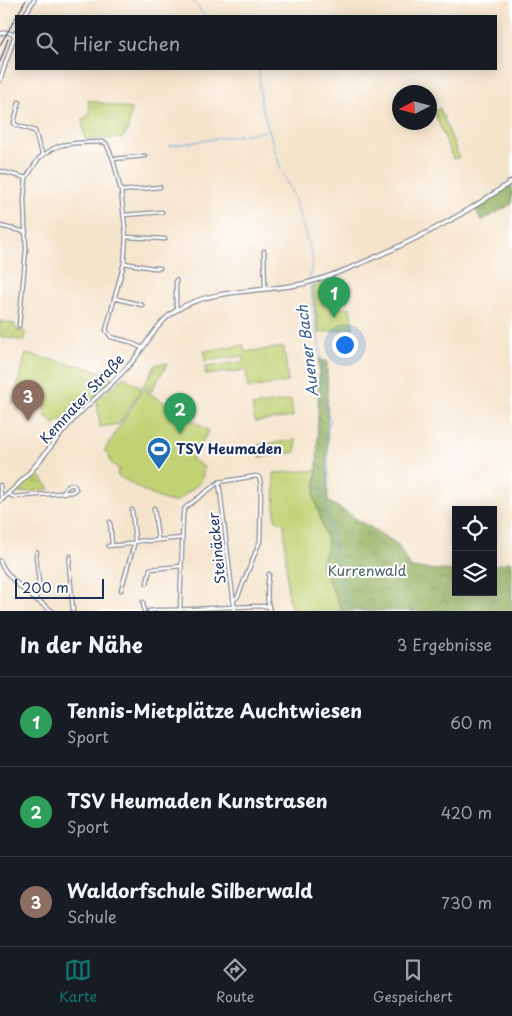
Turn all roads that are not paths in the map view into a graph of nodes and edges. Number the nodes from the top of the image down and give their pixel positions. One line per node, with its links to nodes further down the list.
1 (34, 0): 2 (street)
2 (25, 15)
3 (0, 34): 4 (street)
4 (15, 34)
5 (15, 37): 6 (street)
6 (0, 80)
7 (19, 102): 8 (street)
8 (43, 154): 10 (street); 12 (street)
9 (145, 156): 10 (street)
10 (113, 159): 15 (street)
11 (0, 172): 12 (street)
12 (26, 178): 19 (street)
13 (512, 181): 26 (street, Kemnater Straße)
14 (160, 187): 15 (street)
15 (121, 191): 17 (street)
16 (162, 212): 17 (street)
17 (124, 215): 20 (street)
18 (0, 226): 19 (street)
19 (26, 232): 30 (street)
20 (126, 236): 21 (street); 23 (street)
21 (165, 239)
22 (264, 251): 26 (street)
23 (124, 263): 24 (street); 27 (street)
24 (160, 268)
25 (176, 280): 29 (street)
26 (266, 289): 29 (street, Kemnater Straße)
27 (114, 298): 28 (street); 31 (street)
28 (142, 305)
29 (177, 310): 31 (street, Kemnater Straße)
30 (19, 326)
31 (142, 348): 35 (street, Kemnater Straße)
32 (219, 482): 40 (street); 53 (street, Steinäcker); 53 (street)
33 (0, 485): 36 (street)
34 (63, 492): 34 (street); 35 (street)
35 (8, 494): 36 (street, Kemnater Straße)
36 (1, 500)
37 (154, 508): 41 (street)
38 (132, 510): 42 (street)
39 (110, 522): 43 (street)
40 (182, 538): 41 (street); 48 (street)
41 (158, 540): 42 (street)
42 (135, 541): 43 (street); 51 (street)
43 (112, 545): 44 (street)
44 (108, 546)
45 (37, 552): 52 (street)
46 (70, 556): 60 (street)
47 (0, 562): 52 (street)
48 (181, 566): 50 (street); 57 (street)
49 (269, 574): 56 (street)
50 (147, 583)
51 (121, 590)
52 (34, 598): 59 (street)
53 (233, 600): 55 (street, Steinäcker)
54 (143, 602): 61 (street)
55 (234, 606): 56 (street); 58 (street); 63 (street, Steinäcker)
56 (268, 606): 64 (street)
57 (180, 610): 58 (street); 62 (street)
58 (212, 610)
59 (52, 611)
60 (73, 611)
61 (144, 611)
62 (149, 611)
63 (235, 611)
64 (270, 611)

